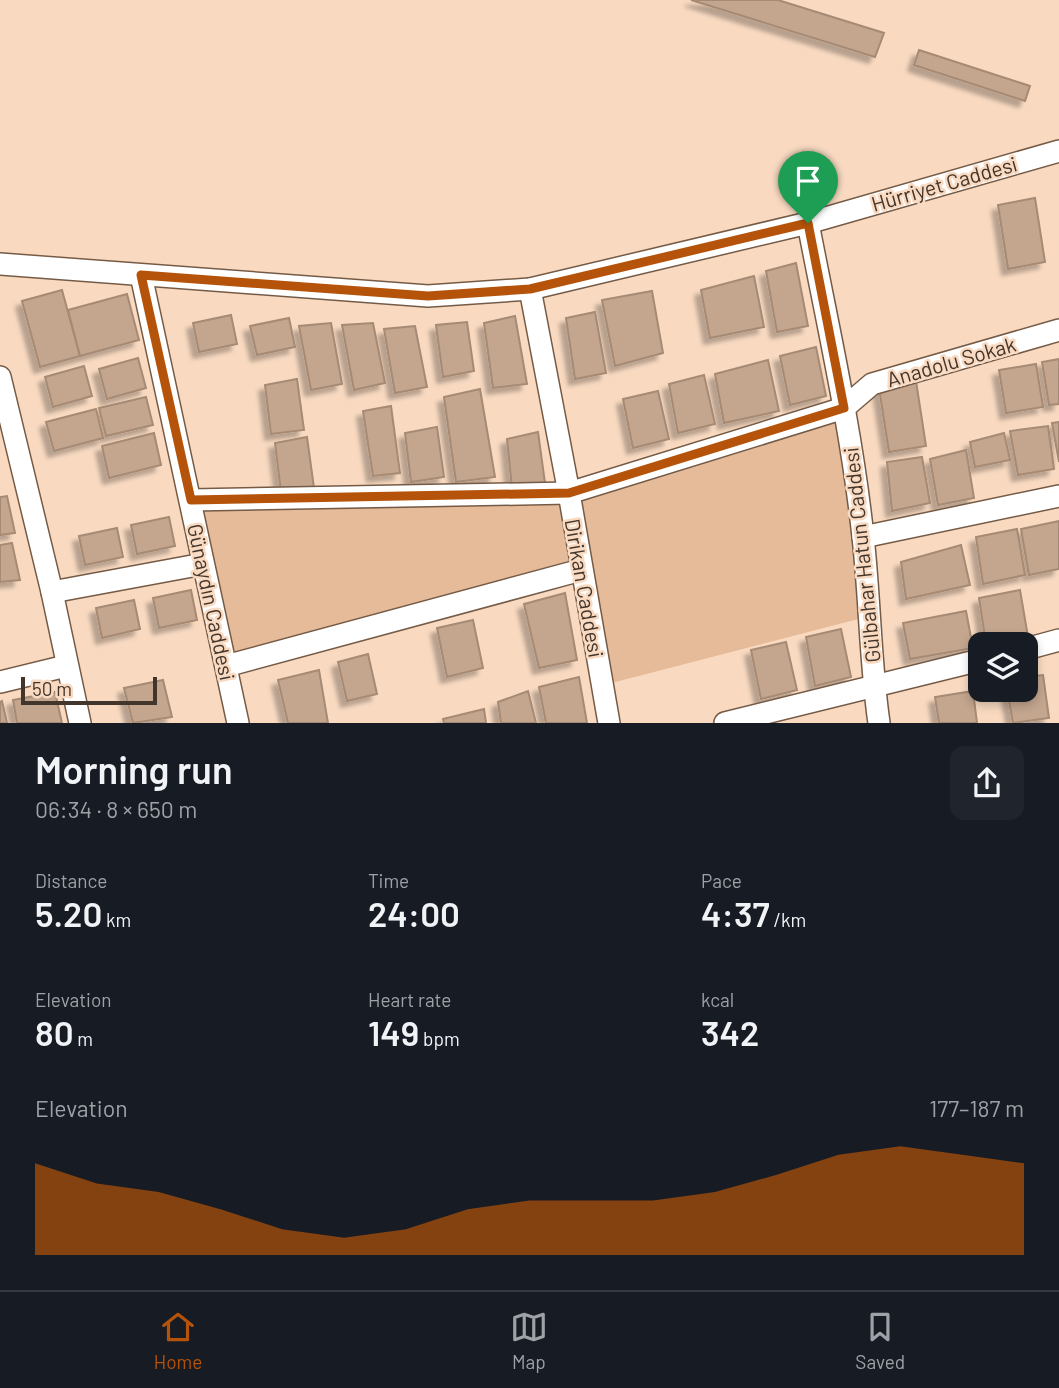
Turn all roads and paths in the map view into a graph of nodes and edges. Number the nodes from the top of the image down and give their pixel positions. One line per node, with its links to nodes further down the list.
1 (1059, 151): 2 (street, Hürriyet Caddesi)
2 (808, 223): 5 (street, Hürriyet Caddesi); 8 (street, Gülbahar Hatun Caddesi)
3 (0, 264): 4 (street, Hürriyet Caddesi)
4 (141, 275): 5 (street, Hürriyet Caddesi); 11 (street, Günaydın Caddesi)
5 (530, 289): 9 (street, Dirikan Caddesi)
6 (1059, 330): 8 (street, Anadolu Sokak)
7 (0, 377): 15 (street)
8 (844, 408): 9 (street, Anadolu Sokak); 12 (street, Gülbahar Hatun Caddesi)
9 (569, 493): 11 (street, Anadolu Sokak); 14 (street, Dirikan Caddesi)
10 (1059, 496): 12 (street)
11 (191, 500): 13 (street, Günaydın Caddesi)
12 (863, 537): 22 (street, Gülbahar Hatun Caddesi)
13 (203, 564): 15 (street); 20 (street, Günaydın Caddesi)
14 (581, 570): 20 (street); 25 (street, Dirikan Caddesi)
15 (52, 592): 19 (street)
16 (1059, 640): 17 (street)
17 (1038, 646)
18 (968, 663): 22 (street)
19 (66, 666): 21 (street); 23 (street)
20 (226, 666): 24 (street, Günaydın Caddesi)
21 (0, 682)
22 (874, 686): 26 (street); 27 (street, Gülbahar Hatun Caddesi)
23 (80, 723)
24 (239, 723)
25 (609, 723)
26 (725, 723)
27 (879, 723)

